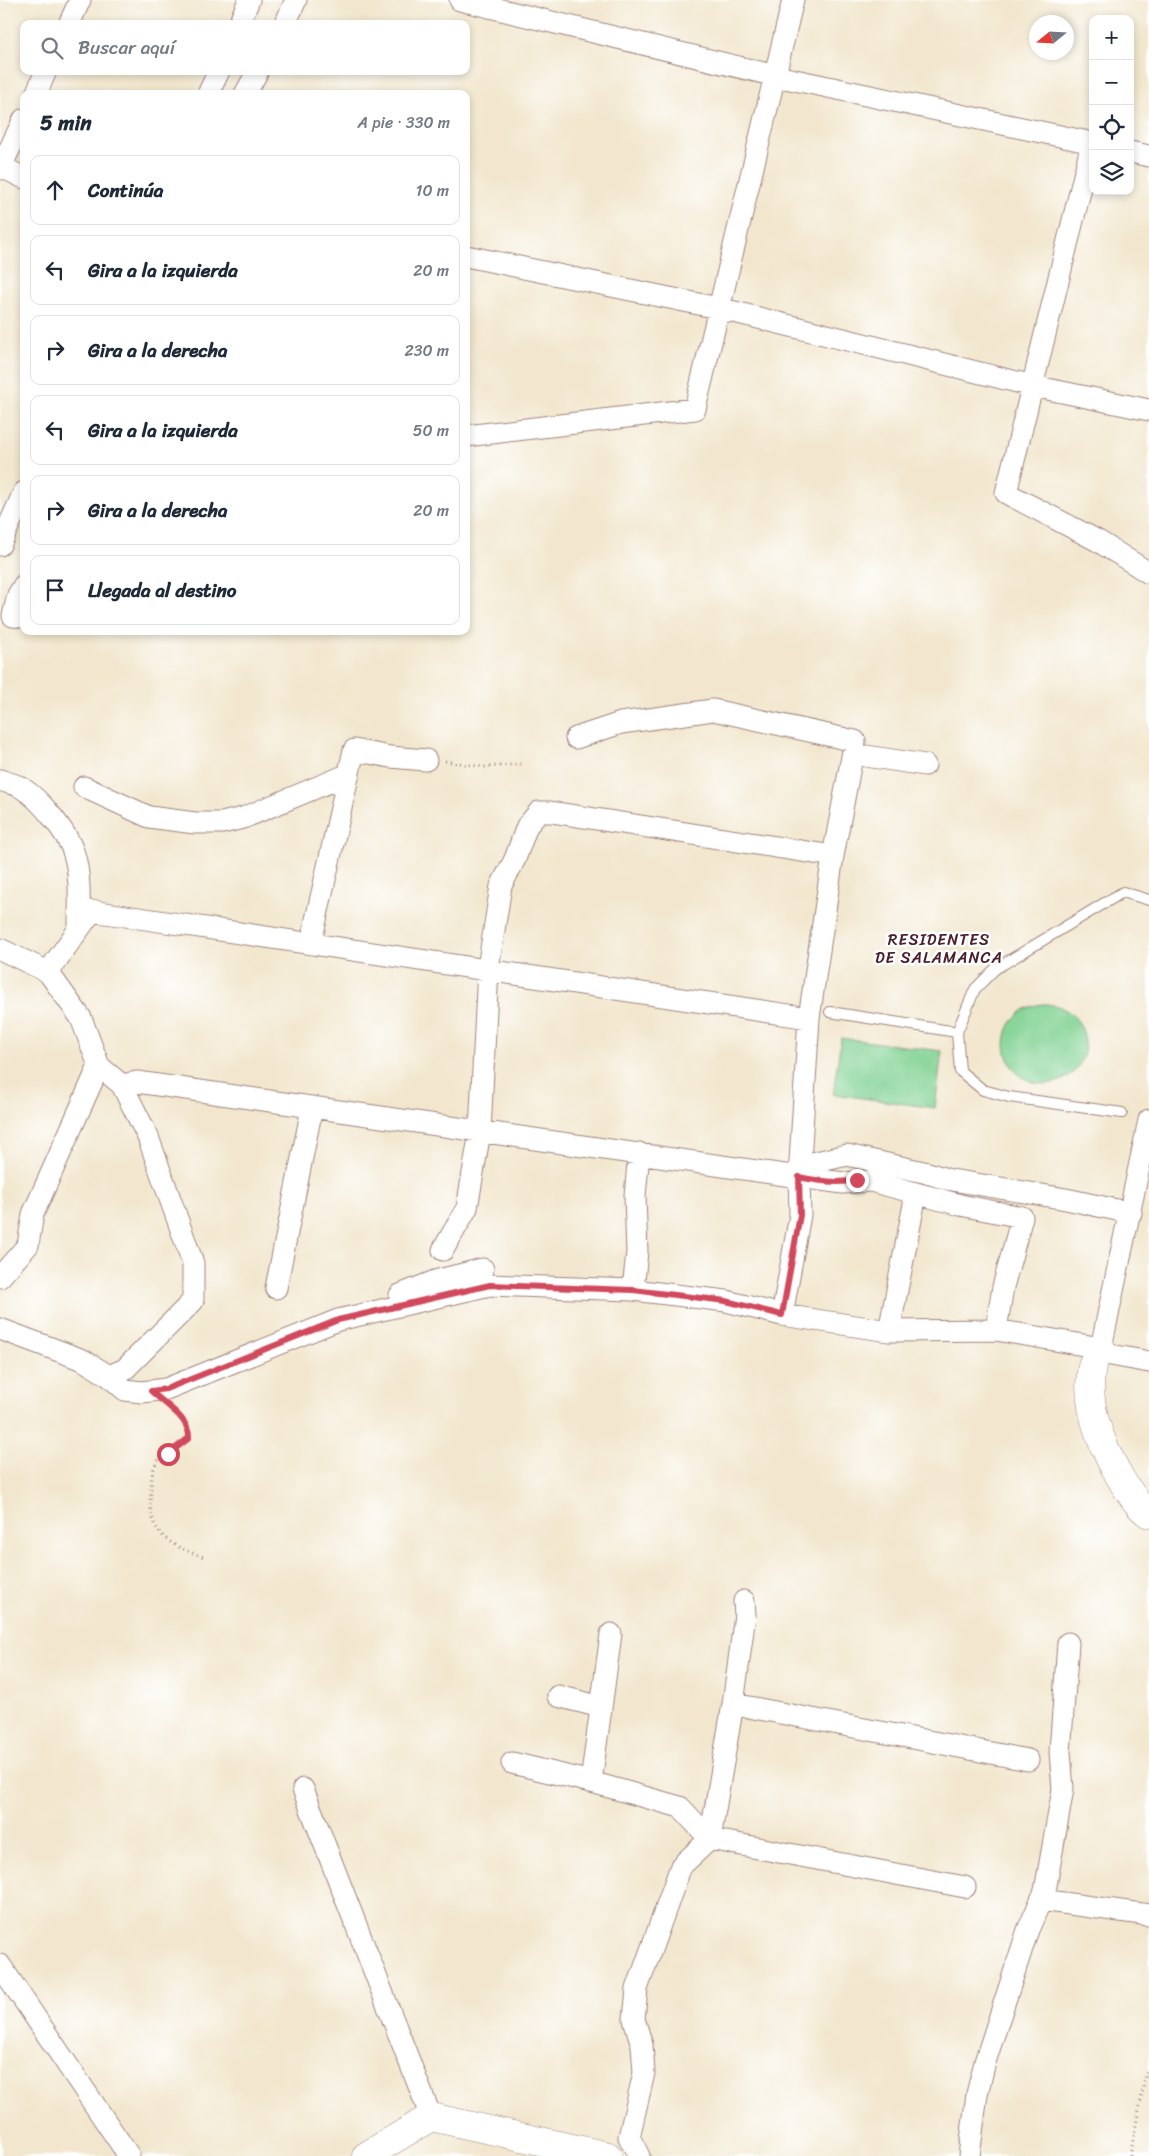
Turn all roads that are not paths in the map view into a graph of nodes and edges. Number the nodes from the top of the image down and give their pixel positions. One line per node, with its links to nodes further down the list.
1 (80, 0): 6 (street)
2 (249, 0): 7 (street)
3 (296, 0): 8 (street)
4 (460, 0): 12 (street)
5 (794, 0): 12 (street)
6 (71, 20)
7 (241, 20)
8 (287, 20)
9 (44, 75): 13 (street)
10 (217, 75): 14 (street)
11 (256, 75): 15 (street)
12 (776, 76): 17 (street); 24 (street)
13 (38, 90)
14 (210, 90)
15 (247, 90)
16 (20, 127): 21 (street)
17 (1089, 142)
18 (1090, 150): 25 (street)
19 (1134, 153): 20 (street)
20 (1149, 156)
21 (0, 168): 22 (street)
22 (20, 176)
23 (470, 257): 24 (street)
24 (718, 308): 25 (street); 27 (street)
25 (1033, 386): 26 (street); 30 (street)
26 (1149, 410)
27 (470, 436)
28 (20, 501): 29 (street)
29 (0, 545)
30 (1149, 573)
31 (20, 592): 32 (street)
32 (20, 617)
33 (576, 738): 34 (street)
34 (853, 754): 36 (street); 40 (street)
35 (426, 760): 37 (street)
36 (925, 765)
37 (349, 774): 39 (street); 43 (street)
38 (0, 780): 42 (street)
39 (84, 787)
40 (833, 856): 45 (street); 48 (street)
41 (1149, 900): 49 (lane)
42 (79, 927): 43 (street); 46 (street)
43 (311, 942): 45 (street)
44 (0, 949): 46 (street)
45 (488, 968): 48 (street); 55 (street)
46 (48, 972): 50 (street)
47 (830, 1012): 49 (lane)
48 (809, 1018): 57 (street)
49 (957, 1032): 53 (lane)
50 (99, 1066): 51 (street); 62 (street)
51 (122, 1085): 52 (street); 72 (street)
52 (312, 1108): 55 (street); 63 (street)
53 (1122, 1113)
54 (1149, 1120): 59 (street)
55 (480, 1132): 56 (street); 60 (street)
56 (639, 1153): 57 (street); 64 (street)
57 (799, 1177): 58 (street); 59 (street); 65 (street)
58 (916, 1194): 68 (street); 69 (street)
59 (1131, 1212): 70 (street)
60 (442, 1250)
61 (483, 1269): 66 (street)
62 (0, 1277)
63 (276, 1288)
64 (633, 1290): 65 (street); 66 (street)
65 (782, 1315): 69 (street)
66 (338, 1320): 72 (street)
67 (0, 1328): 72 (street)
68 (996, 1330): 69 (street); 70 (street)
69 (889, 1331)
70 (1101, 1348): 71 (street); 73 (street)
71 (1149, 1362)
72 (109, 1376)
73 (1149, 1514)
74 (744, 1601): 78 (street)
75 (611, 1634): 79 (street)
76 (1068, 1643): 86 (street)
77 (558, 1696): 79 (street)
78 (733, 1704): 80 (street); 84 (street)
79 (601, 1707): 82 (street)
80 (1028, 1760)
81 (512, 1763): 82 (street)
82 (591, 1782): 84 (street)
83 (303, 1789): 89 (street)
84 (710, 1839): 85 (street); 93 (street)
85 (964, 1887)
86 (1041, 1900): 87 (street); 94 (street)
87 (1149, 1915)
88 (0, 1965): 90 (street)
89 (431, 2117): 91 (street); 92 (street)
90 (129, 2156)
91 (366, 2156)
92 (608, 2156)
93 (639, 2156)
94 (969, 2156)

